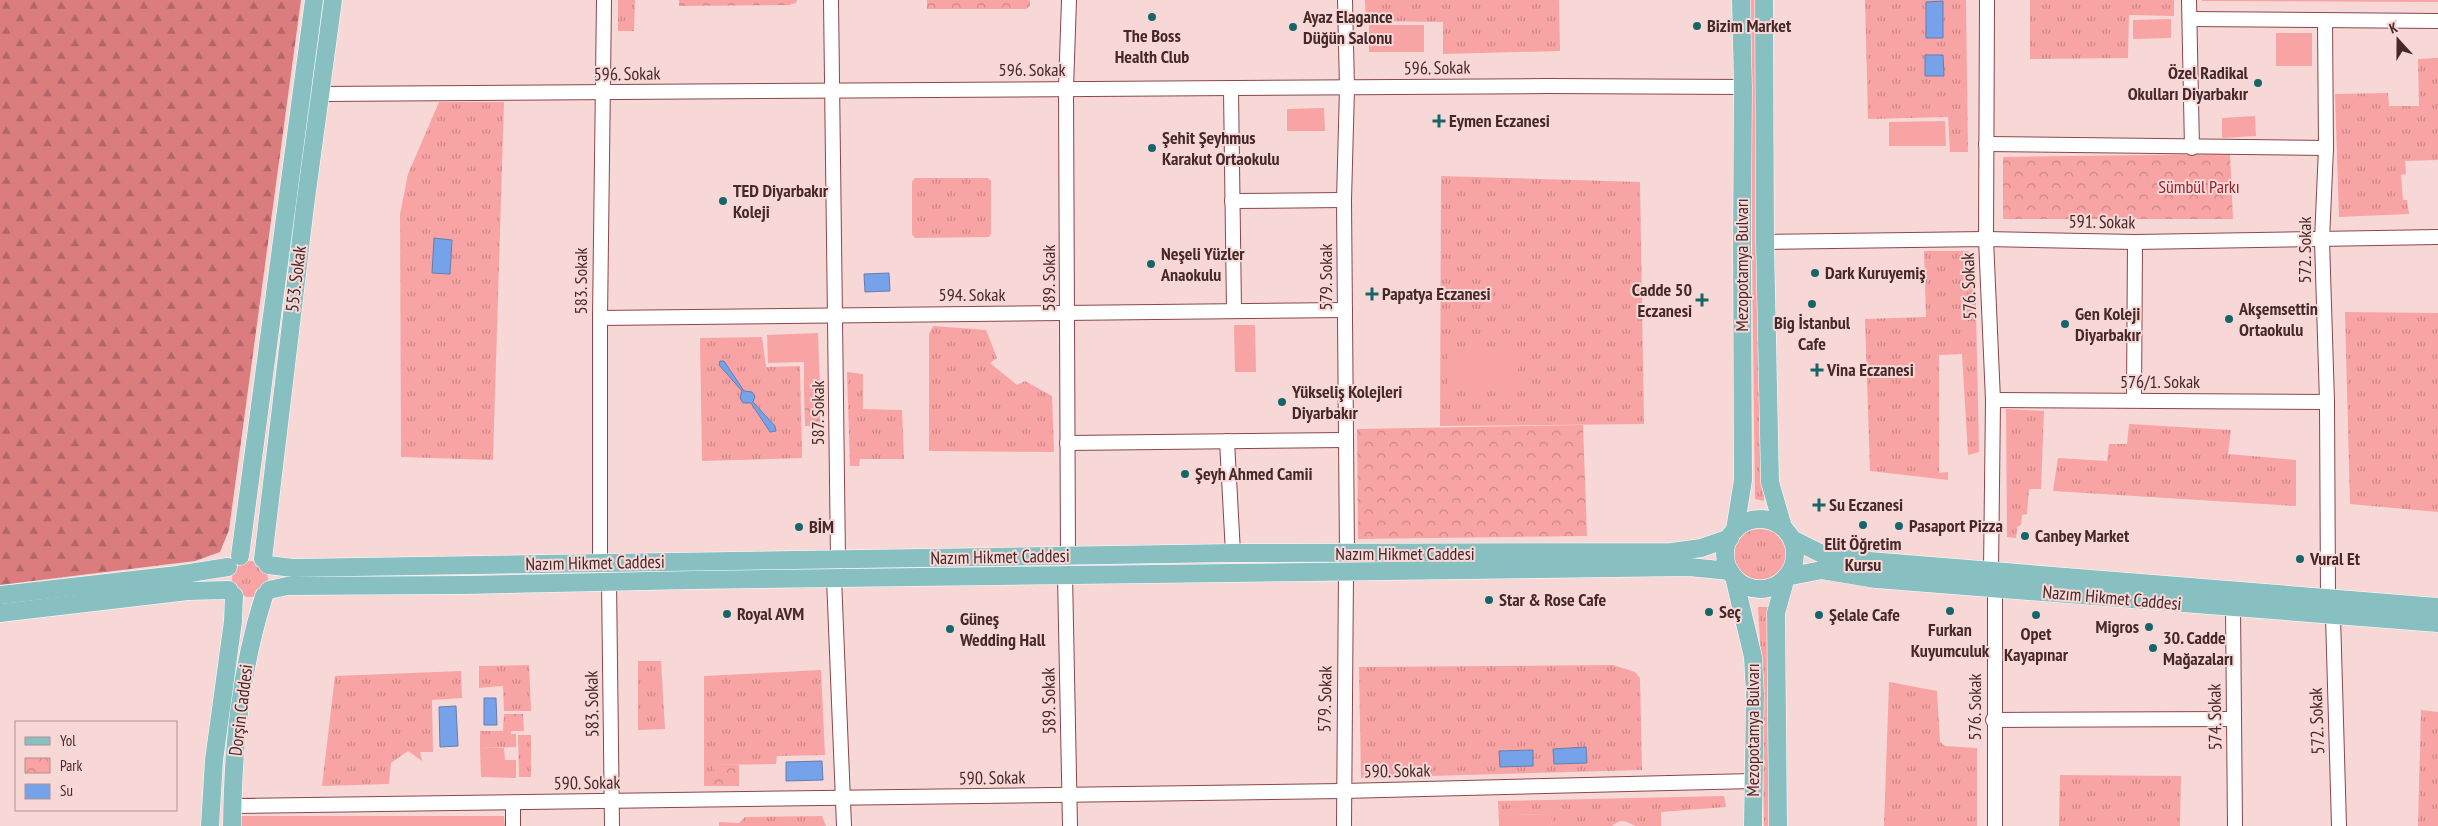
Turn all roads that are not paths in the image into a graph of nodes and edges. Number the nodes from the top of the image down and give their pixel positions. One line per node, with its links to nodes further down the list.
1 (314, 0): 48 (main road)
2 (334, 0): 20 (main road, 553. Sokak)
3 (604, 0): 19 (street, 583. Sokak)
4 (831, 0): 17 (street, 587. Sokak)
5 (1069, 0): 15 (street, 589. Sokak)
6 (1346, 0): 16 (street, 579. Sokak)
7 (1741, 0): 14 (main road, Mezopotamya Bulvarı)
8 (1764, 0): 29 (main road, Mezopotamya Bulvarı)
9 (1987, 0): 21 (street, 576. Sokak)
10 (2189, 0): 11 (street)
11 (2190, 19): 12 (street); 22 (street)
12 (2324, 21): 13 (street); 23 (street, 572. Sokak)
13 (2438, 21)
14 (1743, 87): 16 (street, 596. Sokak); 43 (main road, Mezopotamya Bulvarı)
15 (1066, 88): 17 (street, 596. Sokak); 18 (street, 596. Sokak); 33 (street, 589. Sokak)
16 (1347, 88): 18 (street, 596. Sokak); 24 (street, 579. Sokak)
17 (834, 90): 19 (street, 596. Sokak); 34 (street, 587. Sokak)
18 (1231, 90): 25 (street)
19 (604, 93): 20 (street, 596. Sokak); 35 (street, 583. Sokak)
20 (321, 94): 49 (main road, 553. Sokak)
21 (1986, 144): 22 (street); 27 (street, 576. Sokak)
22 (2192, 148): 23 (street)
23 (2326, 148): 28 (street, 572. Sokak)
24 (1344, 200): 25 (street); 32 (street, 579. Sokak)
25 (1232, 201): 31 (street)
26 (2438, 237): 28 (street, 591. Sokak)
27 (1986, 239): 29 (street, 591. Sokak); 30 (street, 591. Sokak); 36 (street, 576. Sokak)
28 (2322, 240): 30 (street, 591. Sokak); 38 (street, 572. Sokak)
29 (1765, 242): 42 (main road, Mezopotamya Bulvarı)
30 (2135, 242): 37 (street)
31 (1234, 310): 32 (street, 594. Sokak); 33 (street, 594. Sokak)
32 (1345, 310): 39 (street, 579. Sokak)
33 (1068, 313): 34 (street, 594. Sokak); 41 (street, 589. Sokak)
34 (836, 314): 35 (street, 594. Sokak); 47 (street, 587. Sokak)
35 (600, 318): 50 (street, 583. Sokak)
36 (1992, 400): 37 (street, 576/1. Sokak); 51 (street, 576. Sokak)
37 (2134, 400): 38 (street, 576/1. Sokak)
38 (2327, 402): 62 (street, 572. Sokak)
39 (1345, 440): 40 (street); 45 (street, 579. Sokak)
40 (1227, 441): 41 (street); 44 (street)
41 (1067, 443): 46 (street, 589. Sokak)
42 (1787, 533): 43 (main road); 51 (main road, Nazım Hikmet Caddesi); 55 (main road)
43 (1733, 534): 45 (main road, Nazım Hikmet Caddesi); 53 (main road)
44 (1232, 553): 45 (main road, Nazım Hikmet Caddesi); 46 (main road, Nazım Hikmet Caddesi)
45 (1347, 554)
46 (1068, 556): 47 (main road, Nazım Hikmet Caddesi)
47 (838, 560): 50 (main road, Nazım Hikmet Caddesi); 56 (street, 587. Sokak)
48 (234, 562): 49 (main road); 59 (main road); 61 (main road)
49 (266, 562): 50 (main road, Nazım Hikmet Caddesi); 60 (main road)
50 (600, 563)
51 (1991, 571): 62 (main road, Nazım Hikmet Caddesi)
52 (1346, 572): 53 (main road, Nazım Hikmet Caddesi); 54 (main road, Nazım Hikmet Caddesi); 71 (street, 579. Sokak)
53 (1732, 574): 55 (main road); 70 (main road, Mezopotamya Bulvarı)
54 (1066, 575): 56 (main road, Nazım Hikmet Caddesi); 72 (street, 589. Sokak)
55 (1786, 577): 58 (main road, Nazım Hikmet Caddesi); 85 (main road)
56 (834, 578): 57 (main road, Nazım Hikmet Caddesi); 73 (street, 587. Sokak)
57 (609, 581): 60 (main road, Nazım Hikmet Caddesi); 74 (street, 583. Sokak)
58 (1995, 588): 64 (main road, Nazım Hikmet Caddesi); 69 (street, 576. Sokak)
59 (231, 593): 60 (main road); 65 (main road); 77 (main road, Dorşin Caddesi)
60 (266, 593): 76 (main road, Dorşin Caddesi)
61 (0, 595)
62 (2328, 597): 63 (main road, Nazım Hikmet Caddesi)
63 (2438, 607)
64 (2233, 608): 66 (main road, Nazım Hikmet Caddesi); 68 (street, 574. Sokak)
65 (0, 613)
66 (2332, 616): 67 (main road, Nazım Hikmet Caddesi); 88 (street, 572. Sokak)
67 (2438, 623)
68 (2234, 719): 69 (street); 87 (street, 574. Sokak)
69 (1993, 720): 86 (street, 576. Sokak)
70 (1753, 781): 71 (street, 590. Sokak); 84 (main road, Mezopotamya Bulvarı)
71 (1343, 791): 72 (street, 590. Sokak); 83 (street, 579. Sokak)
72 (1070, 795): 73 (street, 590. Sokak); 82 (street, 589. Sokak)
73 (844, 799): 74 (street, 590. Sokak); 81 (street, 587. Sokak)
74 (612, 801): 75 (street, 590. Sokak); 80 (street, 583. Sokak)
75 (513, 803): 76 (street, 590. Sokak); 79 (street)
76 (232, 806): 78 (main road, Dorşin Caddesi)
77 (210, 826)
78 (232, 826)
79 (513, 826)
80 (612, 826)
81 (844, 826)
82 (1070, 826)
83 (1344, 826)
84 (1753, 826)
85 (1778, 826)
86 (1995, 826)
87 (2235, 826)
88 (2339, 826)

